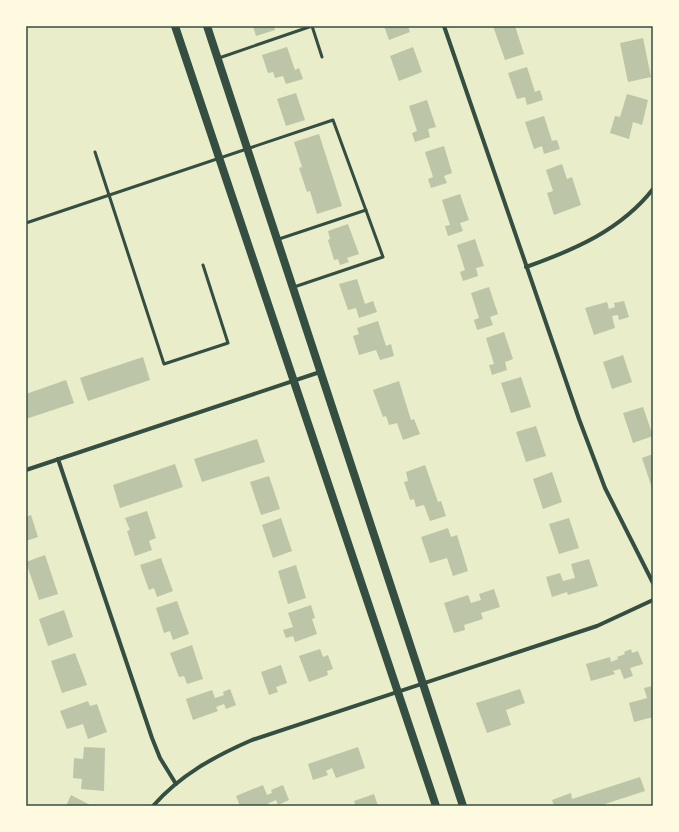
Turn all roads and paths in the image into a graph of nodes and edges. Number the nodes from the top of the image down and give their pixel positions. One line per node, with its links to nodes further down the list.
1 (175, 26): 9 (main road)
2 (207, 26): 6 (main road)
3 (312, 26): 5 (lane); 6 (lane)
4 (444, 26): 16 (street)
5 (322, 57)
6 (218, 58): 7 (main road)
7 (248, 150): 9 (lane); 12 (lane); 14 (main road)
8 (96, 152): 11 (lane)
9 (220, 159): 11 (lane); 19 (main road)
10 (653, 189): 16 (street)
11 (110, 195): 13 (lane); 15 (lane)
12 (366, 210): 14 (lane); 17 (lane)
13 (26, 223)
14 (277, 239): 17 (main road)
15 (203, 265)
16 (526, 267): 22 (street)
17 (293, 288): 18 (main road)
18 (320, 372): 19 (street); 24 (main road)
19 (294, 380): 20 (street); 25 (main road)
20 (58, 459): 21 (street); 26 (street)
21 (26, 470)
22 (653, 583)
23 (653, 600): 24 (street)
24 (423, 684): 25 (street); 29 (main road)
25 (398, 692): 26 (street); 28 (main road)
26 (176, 784): 27 (street)
27 (152, 806)
28 (436, 806)
29 (463, 806)

